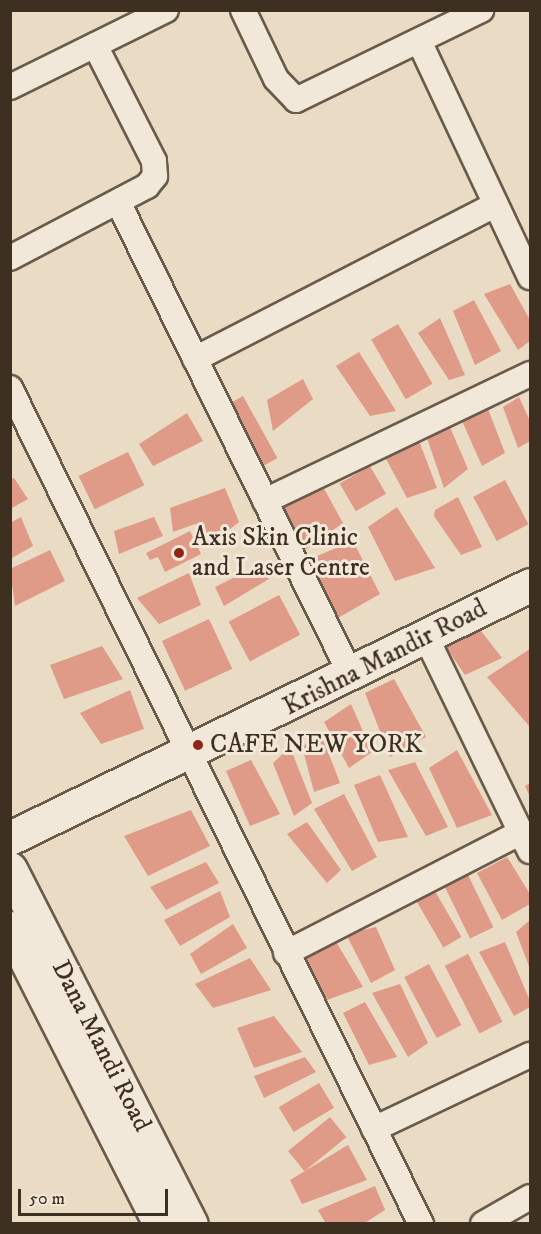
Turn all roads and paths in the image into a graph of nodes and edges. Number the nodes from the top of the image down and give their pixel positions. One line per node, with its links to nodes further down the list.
1 (166, 10): 5 (street)
2 (243, 10): 4 (street)
3 (481, 10): 4 (street)
4 (418, 41): 8 (street)
5 (95, 45): 6 (street); 7 (street)
6 (10, 87)
7 (118, 202): 9 (street); 11 (street)
8 (495, 205): 10 (street); 11 (street)
9 (10, 258)
10 (531, 277)
11 (195, 359): 14 (street)
12 (531, 375): 14 (street)
13 (10, 388): 18 (street)
14 (265, 501): 17 (street)
15 (531, 585): 16 (street, Krishna Mandir Road)
16 (426, 638): 17 (street, Krishna Mandir Road); 20 (street)
17 (351, 675): 18 (street, Krishna Mandir Road)
18 (188, 756): 19 (street, Krishna Mandir Road); 23 (street)
19 (10, 838)
20 (526, 842): 23 (street)
21 (10, 869): 28 (street, Dana Mandi Road)
22 (10, 928): 27 (street)
23 (286, 953): 25 (street)
24 (531, 1055): 25 (street)
25 (374, 1129): 29 (street)
26 (531, 1197): 30 (street)
27 (160, 1224)
28 (191, 1224)
29 (421, 1224)
30 (483, 1224)

